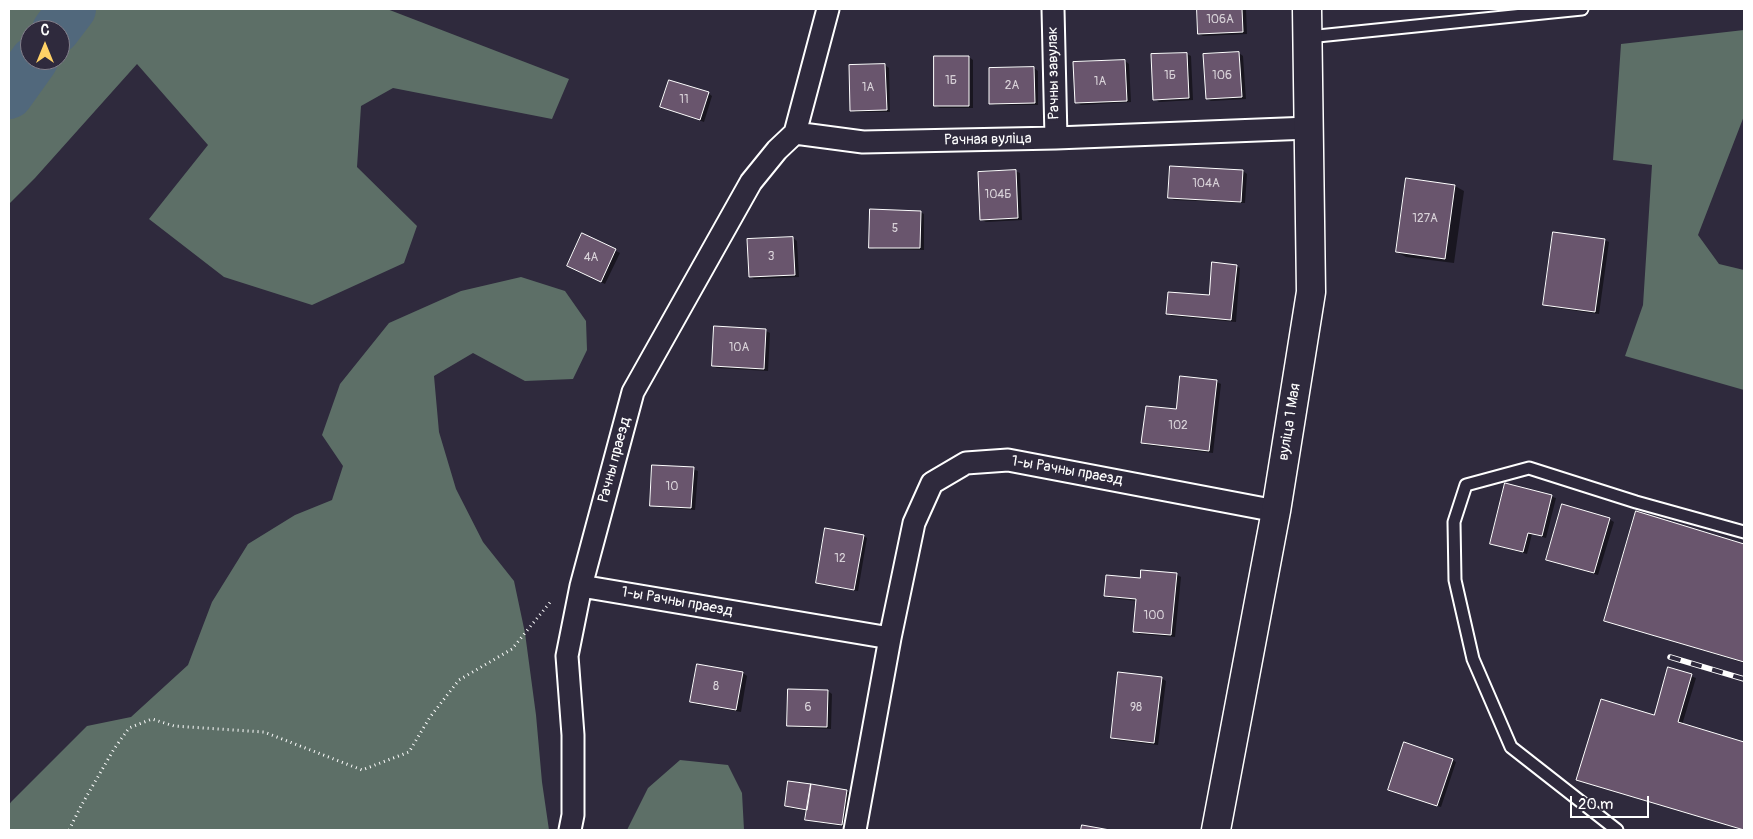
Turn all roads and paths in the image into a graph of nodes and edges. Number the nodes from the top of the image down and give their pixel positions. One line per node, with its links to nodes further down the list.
1 (828, 9): 7 (street)
2 (1053, 9): 8 (street, Рачны завулак)
3 (1307, 9): 5 (street, вуліца 1 Мая)
4 (1582, 9): 5 (lane)
5 (1308, 37): 6 (street, вуліца 1 Мая)
6 (1310, 128): 8 (street, Рачная вуліца); 9 (street, вуліца 1 Мая)
7 (795, 133): 8 (street, Рачная вуліца); 11 (street, Рачны праезд)
8 (1056, 138)
9 (1276, 510): 13 (street, 1-ы Рачны праезд); 17 (street, вуліца 1 Мая)
10 (1744, 532): 18 (lane)
11 (581, 586): 13 (street, 1-ы Рачны праезд); 15 (street, Рачны праезд)
12 (556, 596): 14 (path)
13 (890, 638): 16 (street, 1-ы Рачны праезд)
14 (69, 830)
15 (570, 830)
16 (855, 830)
17 (1216, 830)
18 (1617, 830)

